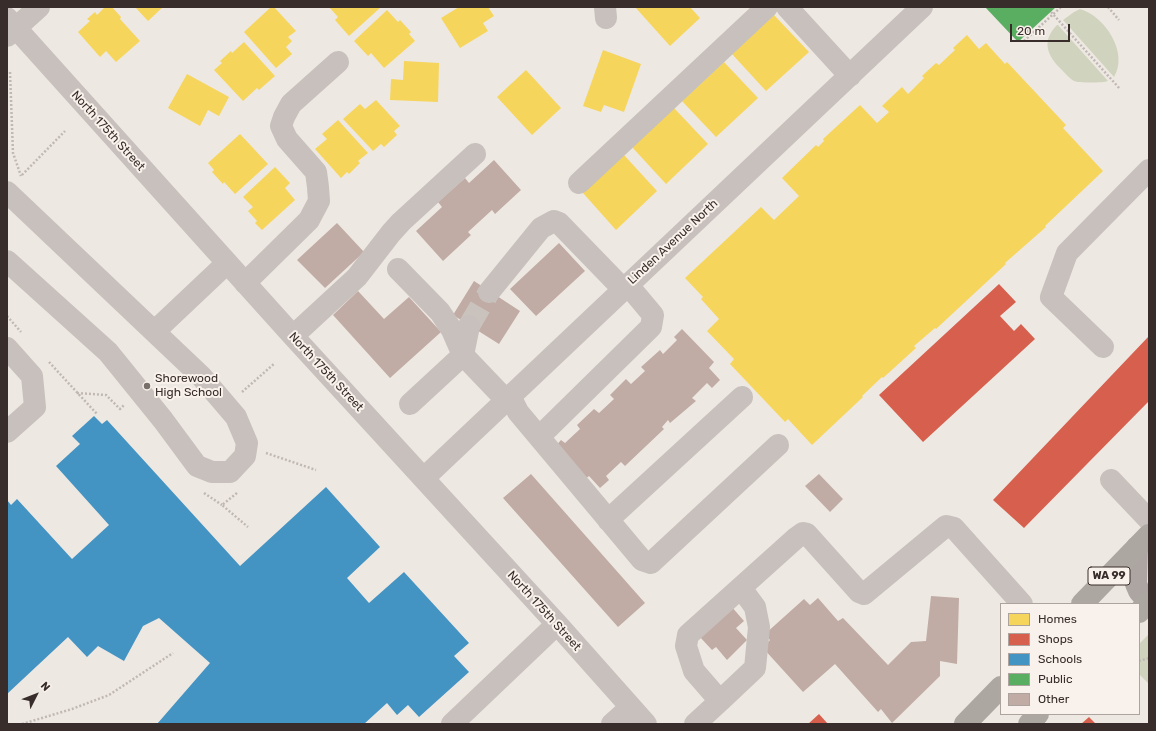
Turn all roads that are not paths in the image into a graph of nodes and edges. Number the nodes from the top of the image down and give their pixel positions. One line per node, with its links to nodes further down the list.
1 (39, 7): 5 (street)
2 (767, 7): 10 (street)
3 (787, 7): 7 (street)
4 (922, 7): 7 (street, Linden Avenue North)
5 (10, 27): 13 (street, North 175th Street)
6 (338, 62): 15 (street)
7 (850, 76): 16 (street, Linden Avenue North)
8 (475, 154): 20 (street)
9 (1149, 170): 21 (street)
10 (579, 183)
11 (13, 185): 19 (street)
12 (7, 261): 19 (street)
13 (227, 262): 15 (street, North 175th Street); 19 (street)
14 (398, 269): 23 (street)
15 (245, 283): 20 (street, North 175th Street)
16 (625, 287): 17 (street); 25 (street, Linden Avenue North); 28 (street)
17 (489, 292)
18 (469, 326): 23 (street)
19 (155, 331)
20 (293, 336): 30 (street, North 175th Street)
21 (1103, 347)
22 (7, 348): 27 (street)
23 (463, 355): 25 (street); 26 (street)
24 (742, 397): 32 (street)
25 (508, 398): 28 (street); 30 (street, Linden Avenue North)
26 (410, 404)
27 (7, 432)
28 (539, 437): 32 (street)
29 (778, 445): 32 (street)
30 (424, 478): 40 (street, North 175th Street)
31 (1111, 480): 33 (street)
32 (608, 520)
33 (1149, 520)
34 (1143, 541): 36 (main road); 38 (highway, WA 99)
35 (740, 588): 37 (street); 42 (street); 42 (street)
36 (1149, 602): 39 (highway)
37 (1021, 603)
38 (1083, 603)
39 (1140, 611)
40 (557, 624): 43 (street, North 175th Street); 45 (street)
41 (1000, 688): 49 (highway)
42 (720, 701): 48 (street)
43 (631, 707): 46 (street); 47 (street, North 175th Street)
44 (1037, 715): 50 (highway)
45 (452, 724)
46 (612, 724)
47 (646, 724)
48 (695, 724)
49 (965, 724)
50 (1029, 724)

